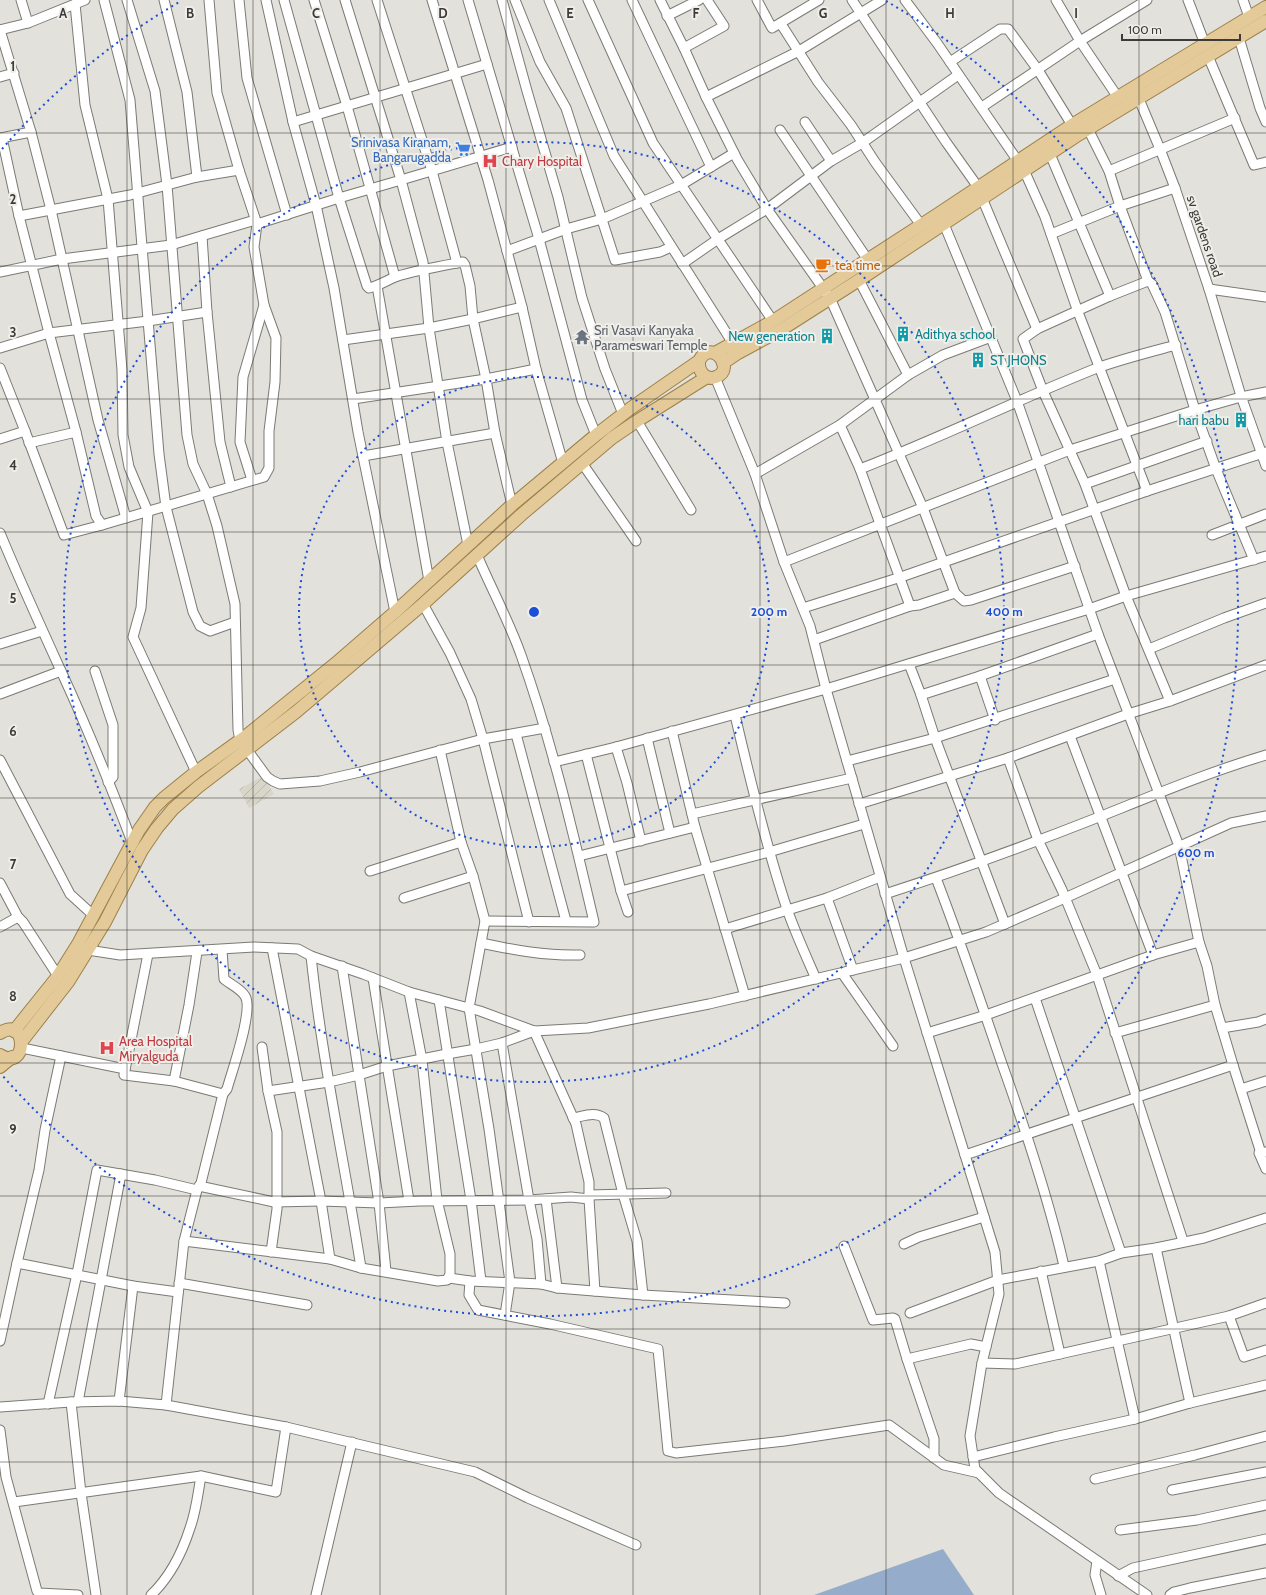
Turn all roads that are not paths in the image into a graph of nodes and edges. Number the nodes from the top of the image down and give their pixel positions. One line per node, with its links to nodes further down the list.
1 (21, 0): 41 (street)
2 (58, 0): 36 (street)
3 (85, 0): 34 (street)
4 (104, 0): 96 (street)
5 (127, 0): 91 (street)
6 (164, 0): 88 (street)
7 (209, 0): 85 (street)
8 (239, 0): 104 (street)
9 (266, 0): 67 (street)
10 (284, 0): 65 (street)
11 (314, 0): 63 (street)
12 (345, 0): 60 (street)
13 (377, 0): 57 (street)
14 (432, 0): 54 (street)
15 (468, 0): 51 (street)
16 (502, 0): 111 (street)
17 (516, 0): 106 (street)
18 (549, 0): 99 (street)
19 (588, 0): 92 (street)
20 (632, 0): 84 (street)
21 (660, 0): 38 (street)
22 (699, 0): 38 (street)
23 (707, 0): 47 (street)
24 (757, 0): 42 (street)
25 (819, 0): 33 (street)
26 (852, 0): 37 (street)
27 (882, 0): 37 (street)
28 (906, 0): 50 (street)
29 (1056, 0): 45 (street)
30 (1147, 0): 45 (street)
31 (1188, 0): 46 (street)
32 (1243, 0): 39 (street)
33 (808, 3): 42 (street)
34 (75, 4): 36 (street); 98 (street)
35 (1266, 6): 39 (main road)
36 (60, 10): 41 (street)
37 (860, 13): 48 (street); 62 (street)
38 (667, 16): 47 (street)
39 (1249, 17): 46 (main road)
40 (1266, 21): 44 (main road)
41 (28, 23): 43 (street)
42 (781, 24): 48 (street)
43 (0, 30): 53 (street)
44 (1239, 38): 49 (main road); 69 (street)
45 (1080, 41): 52 (street); 59 (street)
46 (1205, 44): 58 (main road)
47 (684, 48): 61 (street)
48 (799, 51): 61 (street); 75 (street)
49 (1208, 56): 58 (main road); 66 (street)
50 (950, 62): 52 (street); 55 (street)
51 (487, 64): 54 (street); 76 (street)
52 (1038, 70): 64 (street); 70 (street)
53 (14, 73): 56 (street); 73 (street)
54 (456, 73): 57 (street); 80 (street)
55 (958, 75): 62 (street); 64 (street)
56 (0, 77)
57 (407, 89): 60 (street); 86 (street)
58 (1136, 93): 59 (main road); 71 (main road); 77 (street, sv gardens road)
59 (1117, 96): 70 (main road)
60 (375, 97): 63 (street); 90 (street)
61 (706, 97): 78 (street)
62 (919, 102): 75 (street); 95 (street)
63 (347, 106): 65 (street); 93 (street)
64 (982, 107): 83 (street)
65 (316, 115): 67 (street); 97 (street)
66 (1235, 118): 77 (street); 82 (street)
67 (293, 122): 100 (street)
68 (806, 122): 81 (street)
69 (1266, 122)
70 (1072, 125): 83 (main road)
71 (1088, 129): 79 (main road); 87 (street)
72 (780, 130): 89 (street)
73 (31, 132): 74 (street); 103 (street)
74 (1, 138): 105 (street)
75 (862, 142): 81 (street); 110 (street)
76 (512, 147): 80 (street); 114 (street)
77 (1160, 149): 87 (street); 94 (street, sv gardens road)
78 (734, 153): 84 (street); 102 (street)
79 (1050, 154): 83 (main road); 108 (street)
80 (481, 157): 86 (street); 119 (street)
81 (831, 161): 89 (street)
82 (1266, 162)
83 (1021, 165): 95 (main road); 112 (street)
84 (711, 167): 92 (street)
85 (239, 170): 88 (street); 107 (street)
86 (432, 171): 90 (street); 123 (street)
87 (1109, 171): 101 (street)
88 (197, 177): 91 (street)
89 (811, 177): 102 (street); 122 (street)
90 (400, 180): 93 (street); 126 (street)
91 (167, 185): 96 (street); 116 (street)
92 (681, 185): 99 (street); 115 (street)
93 (370, 188): 97 (street); 128 (street)
94 (1175, 188): 101 (street); 132 (street, sv gardens road)
95 (980, 192): 109 (main road); 110 (main road); 147 (street)
96 (138, 193): 98 (street); 118 (street)
97 (339, 198): 100 (street); 131 (street)
98 (108, 199): 103 (street); 120 (street)
99 (642, 202): 106 (street); 117 (street)
100 (316, 205): 104 (street); 151 (street)
101 (1120, 206): 108 (street); 130 (street)
102 (767, 209): 115 (street); 133 (street)
103 (51, 210): 105 (street); 121 (street)
104 (287, 215): 107 (street)
105 (19, 216): 125 (street)
106 (602, 219): 111 (street); 117 (street)
107 (256, 222): 113 (street); 136 (street)
108 (1079, 222): 112 (street); 134 (street)
109 (944, 224): 129 (main road); 150 (street)
110 (921, 225): 122 (main road)
111 (566, 229): 114 (street); 173 (street)
112 (1051, 234): 139 (street)
113 (202, 236): 116 (street); 138 (street)
114 (539, 239): 119 (street); 180 (street)
115 (718, 239): 124 (street); 143 (street)
116 (171, 245): 118 (street); 140 (street)
117 (672, 247): 124 (street)
118 (142, 249): 120 (street); 142 (street)
119 (507, 251): 137 (street)
120 (112, 252): 121 (street); 144 (street)
121 (62, 259): 125 (street); 146 (street)
122 (868, 260): 133 (main road)
123 (457, 263): 126 (street); 141 (street)
124 (682, 264): 154 (street)
125 (32, 265): 127 (street); 148 (street)
126 (423, 271): 128 (street); 145 (street)
127 (0, 272)
128 (395, 277): 131 (street)
129 (859, 280): 133 (main road); 161 (street)
130 (1148, 281): 134 (street); 152 (street)
131 (377, 286): 149 (street)
132 (1209, 289): 135 (street); 168 (street, sv gardens road)
133 (827, 293): 143 (main road); 154 (main road); 170 (street)
134 (1110, 296): 139 (street)
135 (1266, 297)
136 (264, 305): 198 (street); 198 (street)
137 (522, 307): 141 (street); 159 (street)
138 (207, 312): 140 (street); 200 (street)
139 (1078, 312): 147 (street); 160 (street)
140 (177, 316): 142 (street); 202 (street)
141 (473, 320): 145 (street); 163 (street)
142 (148, 321): 144 (street); 204 (street)
143 (773, 321): 154 (main road)
144 (118, 324): 146 (street); 208 (street)
145 (429, 328): 149 (street); 164 (street)
146 (78, 329): 148 (street); 210 (street)
147 (1037, 330): 165 (street)
148 (49, 334): 153 (street); 177 (street)
149 (385, 334): 151 (street); 167 (street)
150 (991, 337): 161 (street); 171 (street)
151 (343, 340): 169 (street)
152 (1176, 345): 160 (street); 172 (street)
153 (0, 348)
154 (736, 348): 155 (main road); 157 (main road)
155 (715, 353): 156 (main road); 157 (main road)
156 (699, 361): 162 (main road); 173 (main road)
157 (723, 363): 162 (main road)
158 (0, 368): 176 (street)
159 (536, 368): 163 (street); 191 (street)
160 (1099, 368): 165 (street); 178 (street)
161 (908, 375): 170 (street)
162 (711, 377): 174 (main road); 197 (street)
163 (486, 379): 164 (street); 179 (street)
164 (438, 386): 167 (street); 184 (street)
165 (1043, 391): 171 (street); 186 (street)
166 (1266, 392): 168 (street)
167 (395, 393): 169 (street); 185 (street)
168 (1241, 396): 172 (street); 187 (street, sv gardens road)
169 (353, 399): 189 (street)
170 (874, 399): 175 (street); 188 (street)
171 (1016, 401): 188 (street); 190 (street)
172 (1195, 410): 178 (street); 182 (street)
173 (623, 414): 180 (main road)
174 (637, 420): 192 (main road); 206 (street)
175 (840, 425): 195 (street); 197 (street)
176 (24, 431): 181 (street); 183 (street)
177 (76, 432): 183 (street); 213 (street)
178 (1125, 432): 186 (street); 193 (street)
179 (495, 434): 184 (street); 203 (street)
180 (596, 435): 191 (main road)
181 (0, 439)
182 (1207, 441): 193 (street); 196 (street)
183 (29, 442): 213 (street)
184 (447, 442): 185 (street); 218 (street)
185 (405, 449): 189 (street); 226 (street)
186 (1070, 450): 190 (street); 199 (street)
187 (1264, 453): 194 (street, sv gardens road); 196 (street)
188 (899, 454): 195 (street); 205 (street)
189 (363, 456): 234 (street)
190 (1039, 462): 205 (street); 211 (street)
191 (563, 463): 203 (main road)
192 (582, 463): 217 (street); 219 (main road)
193 (1138, 466): 199 (street); 201 (street)
194 (1266, 466)
195 (860, 469): 214 (street)
196 (1216, 469): 201 (street); 212 (street)
197 (755, 474): 222 (street)
198 (252, 480): 200 (street)
199 (1085, 484): 207 (street)
200 (231, 487): 202 (street)
201 (1147, 491): 207 (street)
202 (207, 494): 204 (street); 235 (street)
203 (512, 505): 218 (main road)
204 (166, 506): 208 (street); 235 (street)
205 (923, 508): 214 (street); 223 (street)
206 (691, 510)
207 (1094, 510): 211 (street); 228 (street)
208 (148, 512): 210 (street); 271 (street)
209 (1266, 514): 212 (street)
210 (126, 518): 213 (street)
211 (1059, 522): 223 (street); 224 (street)
212 (1239, 524): 216 (street); 221 (street)
213 (102, 525)
214 (880, 525): 222 (street); 225 (street)
215 (0, 532): 236 (street)
216 (1212, 535)
217 (636, 541)
218 (468, 545): 226 (main road)
219 (477, 555): 230 (main road); 254 (street)
220 (1266, 556): 221 (street)
221 (1254, 560): 228 (street)
222 (784, 562): 232 (street)
223 (944, 562): 225 (street); 227 (street)
224 (1075, 566): 227 (street); 233 (street)
225 (901, 577): 231 (street); 232 (street)
226 (429, 581): 234 (main road)
227 (955, 593): 231 (street)
228 (1126, 596): 233 (street); 240 (street)
229 (1266, 603): 240 (street)
230 (423, 604): 260 (street); 264 (main road)
231 (910, 606): 238 (street)
232 (803, 608): 238 (street)
233 (1089, 609): 237 (street); 241 (street)
234 (395, 612): 261 (main road)
235 (236, 622): 261 (street)
236 (42, 631): 239 (street); 243 (street)
237 (1098, 634): 245 (street); 246 (street)
238 (814, 640): 247 (street)
239 (0, 644)
240 (1149, 649): 250 (street)
241 (909, 664): 247 (street); 249 (street)
242 (1266, 665): 250 (street)
243 (61, 671): 248 (street); 274 (street)
244 (95, 671): 274 (street)
245 (980, 676): 249 (street); 253 (street)
246 (1115, 679): 251 (street); 253 (street)
247 (826, 689): 252 (street); 269 (street)
248 (0, 694)
249 (921, 694): 259 (street)
250 (1170, 701): 251 (street)
251 (1128, 714): 257 (street); 275 (street)
252 (735, 715): 255 (street); 276 (street)
253 (994, 720): 259 (street)
254 (545, 728): 256 (street); 270 (street)
255 (672, 731): 258 (street); 278 (street)
256 (516, 734): 260 (street); 311 (street)
257 (1070, 736): 267 (street); 280 (street)
258 (647, 738): 262 (street); 283 (street)
259 (935, 738): 269 (street); 272 (street)
260 (483, 739): 263 (street); 310 (street)
261 (240, 740): 264 (street); 271 (main road)
262 (616, 747): 265 (street); 285 (street)
263 (440, 750): 264 (street); 287 (street)
264 (248, 751): 318 (main road)
265 (586, 754): 270 (street); 289 (street)
266 (1266, 755): 275 (street)
267 (1008, 758): 272 (street); 284 (street)
268 (0, 760): 307 (street)
269 (847, 761): 273 (street)
270 (554, 762): 291 (street)
271 (196, 772): 286 (main road)
272 (950, 777): 277 (street); 292 (street)
273 (852, 778): 276 (street); 277 (street)
274 (108, 782): 286 (street)
275 (1159, 793): 280 (street); 288 (street)
276 (755, 801): 278 (street); 290 (street)
277 (859, 804): 281 (street)
278 (692, 814): 282 (street)
279 (1266, 816): 288 (street)
280 (1099, 817): 284 (street); 295 (street)
281 (864, 824): 290 (street); 297 (street)
282 (695, 827): 283 (street); 293 (street)
283 (670, 833): 285 (street)
284 (1038, 840): 292 (street); 304 (street)
285 (641, 841): 289 (street)
286 (132, 842): 307 (main road)
287 (461, 842): 294 (street); 296 (street)
288 (1179, 846): 295 (street); 316 (street)
289 (610, 848): 291 (street); 300 (street)
290 (769, 852): 293 (street); 305 (street)
291 (579, 856): 311 (street)
292 (982, 861): 298 (street); 312 (street)
293 (706, 868): 300 (street); 314 (street)
294 (370, 871)
295 (1122, 872): 304 (street); 324 (street)
296 (473, 876): 302 (street); 309 (street)
297 (880, 876): 301 (street); 303 (street)
298 (936, 878): 301 (street); 315 (street)
299 (0, 883): 308 (street)
300 (621, 891): 306 (street)
301 (885, 894): 326 (street)
302 (404, 898)
303 (827, 898): 305 (street); 328 (street)
304 (1065, 898): 312 (street); 330 (street)
305 (788, 910): 314 (street); 333 (street)
306 (628, 912)
307 (93, 915): 318 (main road)
308 (18, 917): 313 (street); 331 (street)
309 (486, 921): 310 (street); 317 (street)
310 (529, 922): 311 (street)
311 (566, 922)
312 (1005, 924): 315 (street)
313 (0, 927)
314 (724, 929): 335 (street)
315 (960, 939): 326 (street); 340 (street)
316 (1198, 942): 324 (street); 338 (street)
317 (481, 943): 323 (street); 339 (street)
318 (83, 947): 322 (street); 331 (main road); 348 (main road)
319 (272, 948): 320 (street); 325 (street); 364 (street)
320 (222, 950): 321 (street); 367 (street)
321 (197, 952): 322 (street); 361 (street)
322 (148, 954): 359 (street)
323 (580, 955)
324 (1153, 955): 330 (street)
325 (311, 956): 327 (street); 363 (street)
326 (904, 958): 328 (street); 345 (street)
327 (342, 966): 332 (street); 360 (street)
328 (853, 970): 329 (street)
329 (842, 973): 333 (street); 349 (street)
330 (1097, 975): 336 (street); 346 (street)
331 (58, 976): 343 (main road)
332 (373, 978): 334 (street); 357 (street)
333 (816, 979): 335 (street)
334 (409, 992): 337 (street); 355 (street)
335 (744, 996): 344 (street)
336 (1035, 998): 340 (street); 370 (street)
337 (439, 1000): 339 (street); 352 (street)
338 (1215, 1005): 342 (street); 346 (street)
339 (469, 1008): 344 (street); 351 (street)
340 (986, 1015): 345 (street); 371 (street)
341 (1266, 1019): 342 (street)
342 (1222, 1028): 356 (street)
343 (5, 1031): 348 (main road)
344 (534, 1031): 347 (street); 369 (street)
345 (927, 1033): 373 (street)
346 (1115, 1033): 368 (street)
347 (502, 1043): 351 (street); 384 (street)
348 (22, 1045): 353 (main road); 354 (street)
349 (893, 1046)
350 (262, 1047): 366 (street)
351 (476, 1049): 352 (street); 380 (street)
352 (447, 1054): 355 (street); 383 (street)
353 (6, 1056): 358 (main road)
354 (61, 1056): 359 (street); 401 (street)
355 (422, 1060): 357 (street); 382 (street)
356 (1233, 1065): 365 (street); 368 (street)
357 (387, 1066): 360 (street); 386 (street)
358 (0, 1067)
359 (125, 1069): 361 (street)
360 (359, 1075): 363 (street); 389 (street)
361 (174, 1081): 367 (street)
362 (1266, 1081): 365 (street)
363 (329, 1082): 364 (street); 388 (street)
364 (299, 1086): 366 (street); 385 (street)
365 (1241, 1089): 372 (street)
366 (268, 1091): 387 (street)
367 (223, 1094): 376 (street)
368 (1137, 1098): 370 (street); 393 (street)
369 (574, 1118): 378 (street); 379 (street)
370 (1076, 1118): 371 (street); 398 (street)
371 (1027, 1134): 373 (street); 402 (street)
372 (1263, 1151): 374 (street)
373 (965, 1155): 390 (street)
374 (1266, 1169)
375 (121, 1174): 376 (street); 406 (street); 408 (street)
376 (198, 1188): 387 (street); 392 (street)
377 (666, 1192): 378 (street)
378 (623, 1194): 379 (street); 418 (street)
379 (589, 1197): 381 (street); 417 (street)
380 (499, 1199): 383 (street); 384 (street); 412 (street)
381 (546, 1199): 384 (street); 416 (street)
382 (438, 1200): 383 (street); 386 (street); 407 (street)
383 (471, 1200): 411 (street)
384 (528, 1200): 413 (street)
385 (321, 1201): 387 (street); 388 (street); 399 (street)
386 (410, 1201): 389 (street)
387 (277, 1202): 397 (street)
388 (351, 1203): 389 (street); 403 (street)
389 (379, 1203): 404 (street)
390 (984, 1216): 394 (street); 409 (street)
391 (1266, 1218): 393 (street)
392 (184, 1241): 397 (street); 415 (street)
393 (1183, 1241): 396 (street)
394 (904, 1244)
395 (844, 1246): 431 (street)
396 (1156, 1248): 398 (street); 425 (street)
397 (270, 1252): 399 (street)
398 (1121, 1253): 400 (street)
399 (330, 1259): 403 (street)
400 (1099, 1261): 402 (street); 426 (street)
401 (17, 1263): 406 (street); 427 (street)
402 (1064, 1266): 405 (street)
403 (360, 1268): 404 (street)
404 (386, 1271): 407 (street)
405 (1041, 1271): 409 (street); 430 (street)
406 (77, 1274): 408 (street); 437 (street)
407 (448, 1278): 410 (street)
408 (102, 1279): 414 (street); 435 (street)
409 (998, 1280): 422 (street); 428 (street)
410 (470, 1281): 411 (street); 423 (street)
411 (481, 1281): 412 (street)
412 (510, 1282): 413 (street); 423 (street)
413 (541, 1284): 416 (street)
414 (133, 1286): 415 (street); 434 (street)
415 (179, 1288): 421 (street); 438 (street)
416 (557, 1288): 417 (street)
417 (595, 1291): 418 (street)
418 (642, 1295): 419 (street)
419 (785, 1302)
420 (1266, 1303): 424 (street)
421 (307, 1305)
422 (910, 1313)
423 (506, 1315): 446 (street)
424 (1229, 1316): 425 (street); 429 (street)
425 (1173, 1329): 426 (street); 436 (street)
426 (1116, 1341): 430 (street); 440 (street)
427 (0, 1342)
428 (986, 1347): 431 (street); 432 (street)
429 (1266, 1350)
430 (1060, 1354): 432 (street)
431 (907, 1359): 446 (street)
432 (982, 1363): 445 (street)
433 (1266, 1384): 436 (street)
434 (118, 1400): 435 (street); 438 (street)
435 (75, 1402): 437 (street); 453 (street)
436 (1190, 1403): 440 (street)
437 (48, 1404): 439 (street)
438 (166, 1405): 441 (street)
439 (0, 1407)
440 (1135, 1419): 445 (street)
441 (286, 1427): 444 (street); 449 (street)
442 (0, 1430): 451 (street)
443 (1266, 1436): 450 (street)
444 (352, 1442): 458 (street); 466 (street)
445 (973, 1457): 448 (street)
446 (934, 1458): 448 (street)
447 (1266, 1472): 452 (street)
448 (979, 1473): 459 (street)
449 (201, 1476): 453 (street); 465 (street)
450 (1095, 1479)
451 (4, 1480): 454 (street)
452 (1172, 1490)
453 (81, 1493): 454 (street); 464 (street)
454 (14, 1502): 462 (street)
455 (1266, 1505): 456 (street)
456 (1120, 1530)
457 (1266, 1539): 461 (street)
458 (636, 1545)
459 (1097, 1561): 461 (street); 467 (street)
460 (1266, 1573): 469 (street)
461 (1118, 1576): 468 (street)
462 (38, 1594): 463 (street)
463 (78, 1595)
464 (96, 1595)
465 (152, 1595)
466 (316, 1595)
467 (1102, 1595)
468 (1147, 1595)
469 (1170, 1595)

